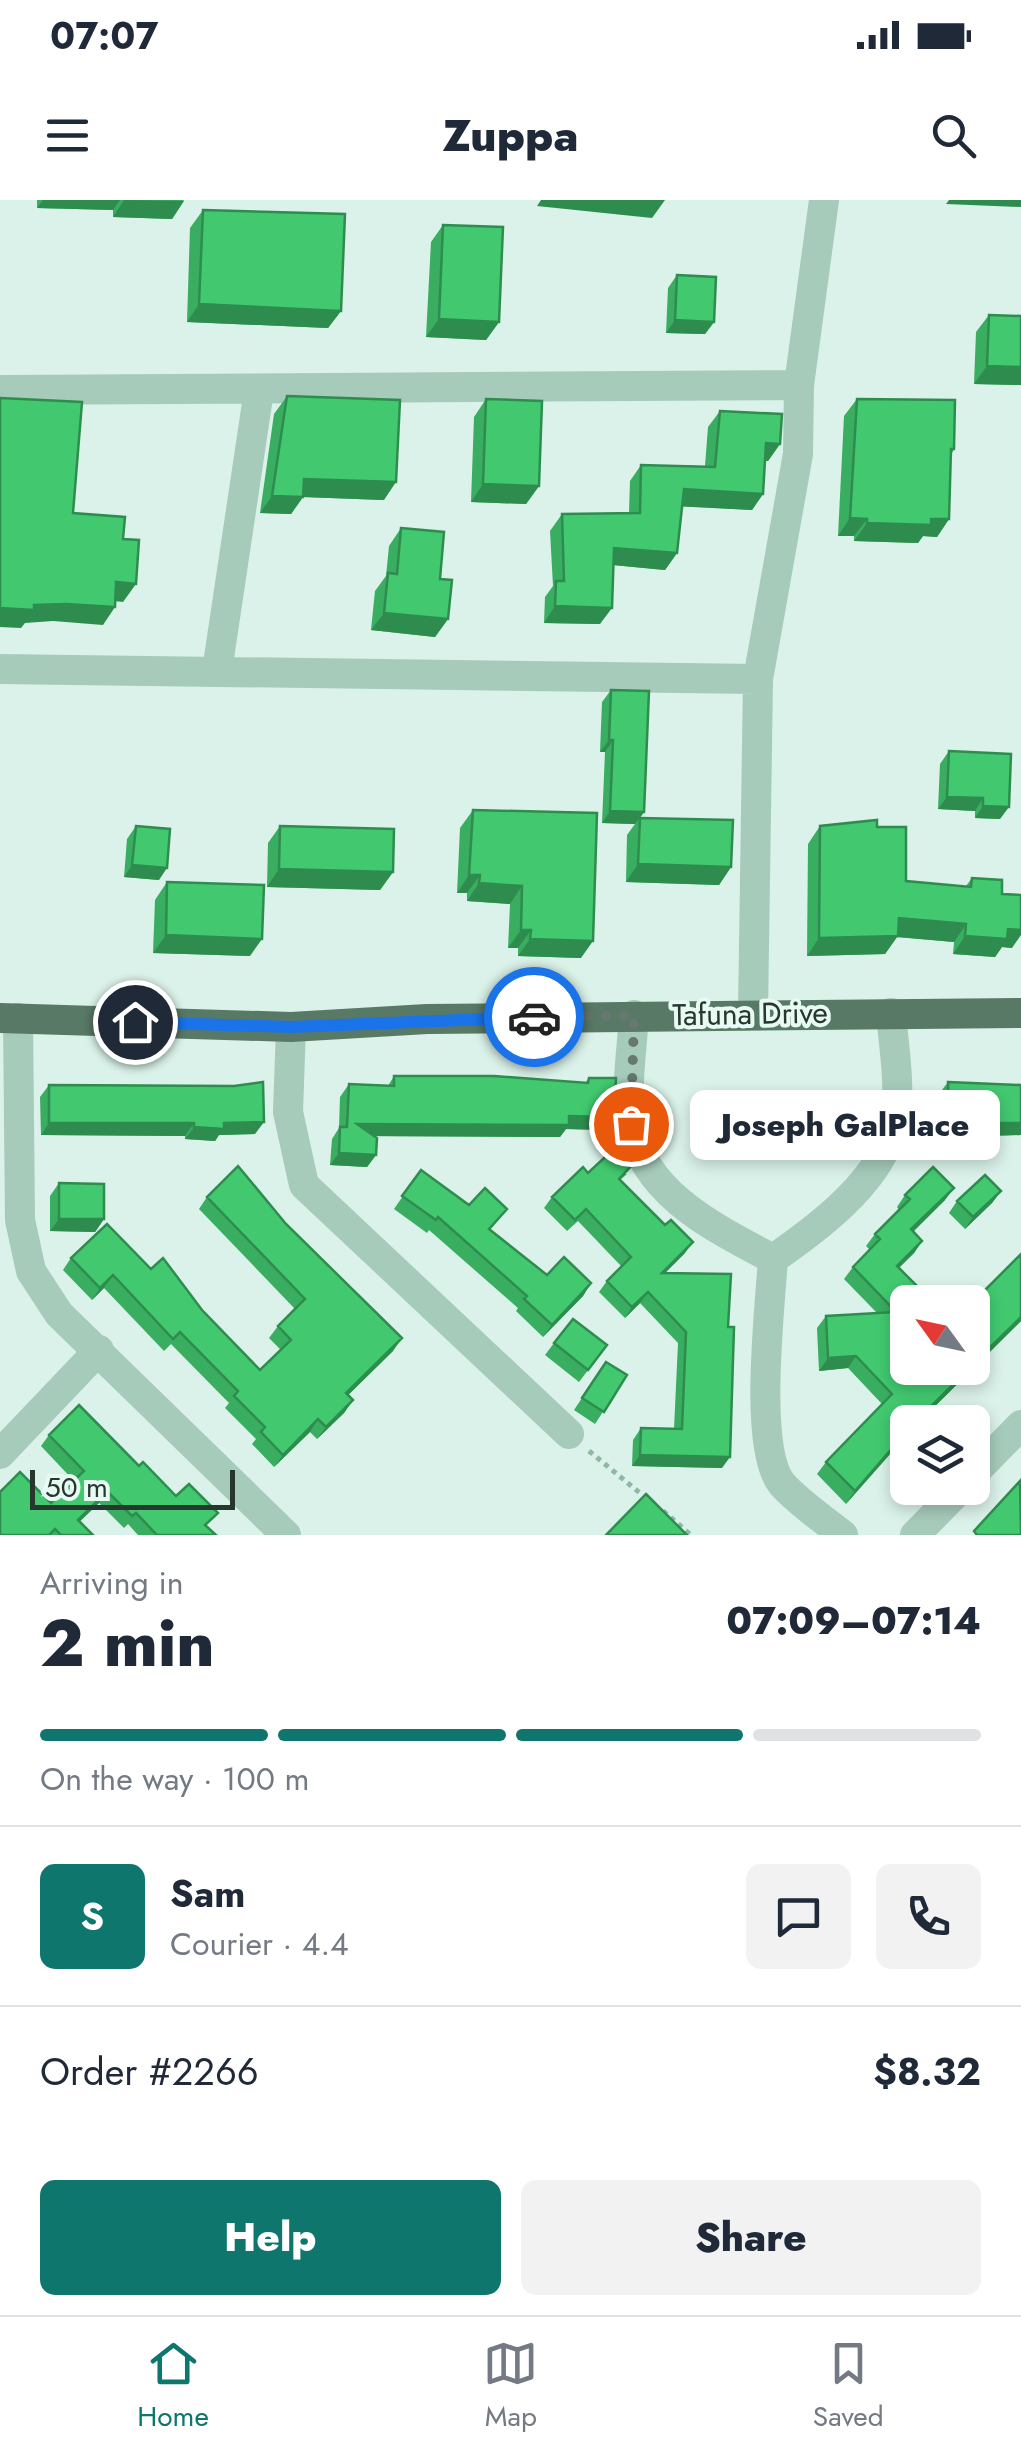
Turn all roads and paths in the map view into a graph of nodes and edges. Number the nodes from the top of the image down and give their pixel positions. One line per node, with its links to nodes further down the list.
1 (824, 200): 2 (street)
2 (799, 385): 4 (street); 7 (street)
3 (0, 390): 4 (street)
4 (259, 390): 6 (street)
5 (0, 668): 6 (street)
6 (217, 671): 7 (street)
7 (758, 679): 8 (street)
8 (753, 1013): 9 (main road, Tafuna Drive); 11 (main road, Tafuna Drive)
9 (892, 1013): 10 (main road, Tafuna Drive); 14 (street)
10 (1021, 1013)
11 (634, 1016): 13 (main road, Tafuna Drive); 14 (street)
12 (9, 1018): 13 (main road, Tafuna Drive); 15 (street)
13 (291, 1027): 17 (street)
14 (773, 1259): 23 (street)
15 (100, 1350): 18 (street); 21 (street)
16 (1021, 1425): 19 (street)
17 (569, 1434): 22 (path)
18 (0, 1454)
19 (990, 1457)
20 (944, 1505): 24 (street)
21 (286, 1535)
22 (691, 1535)
23 (843, 1535)
24 (915, 1535)

